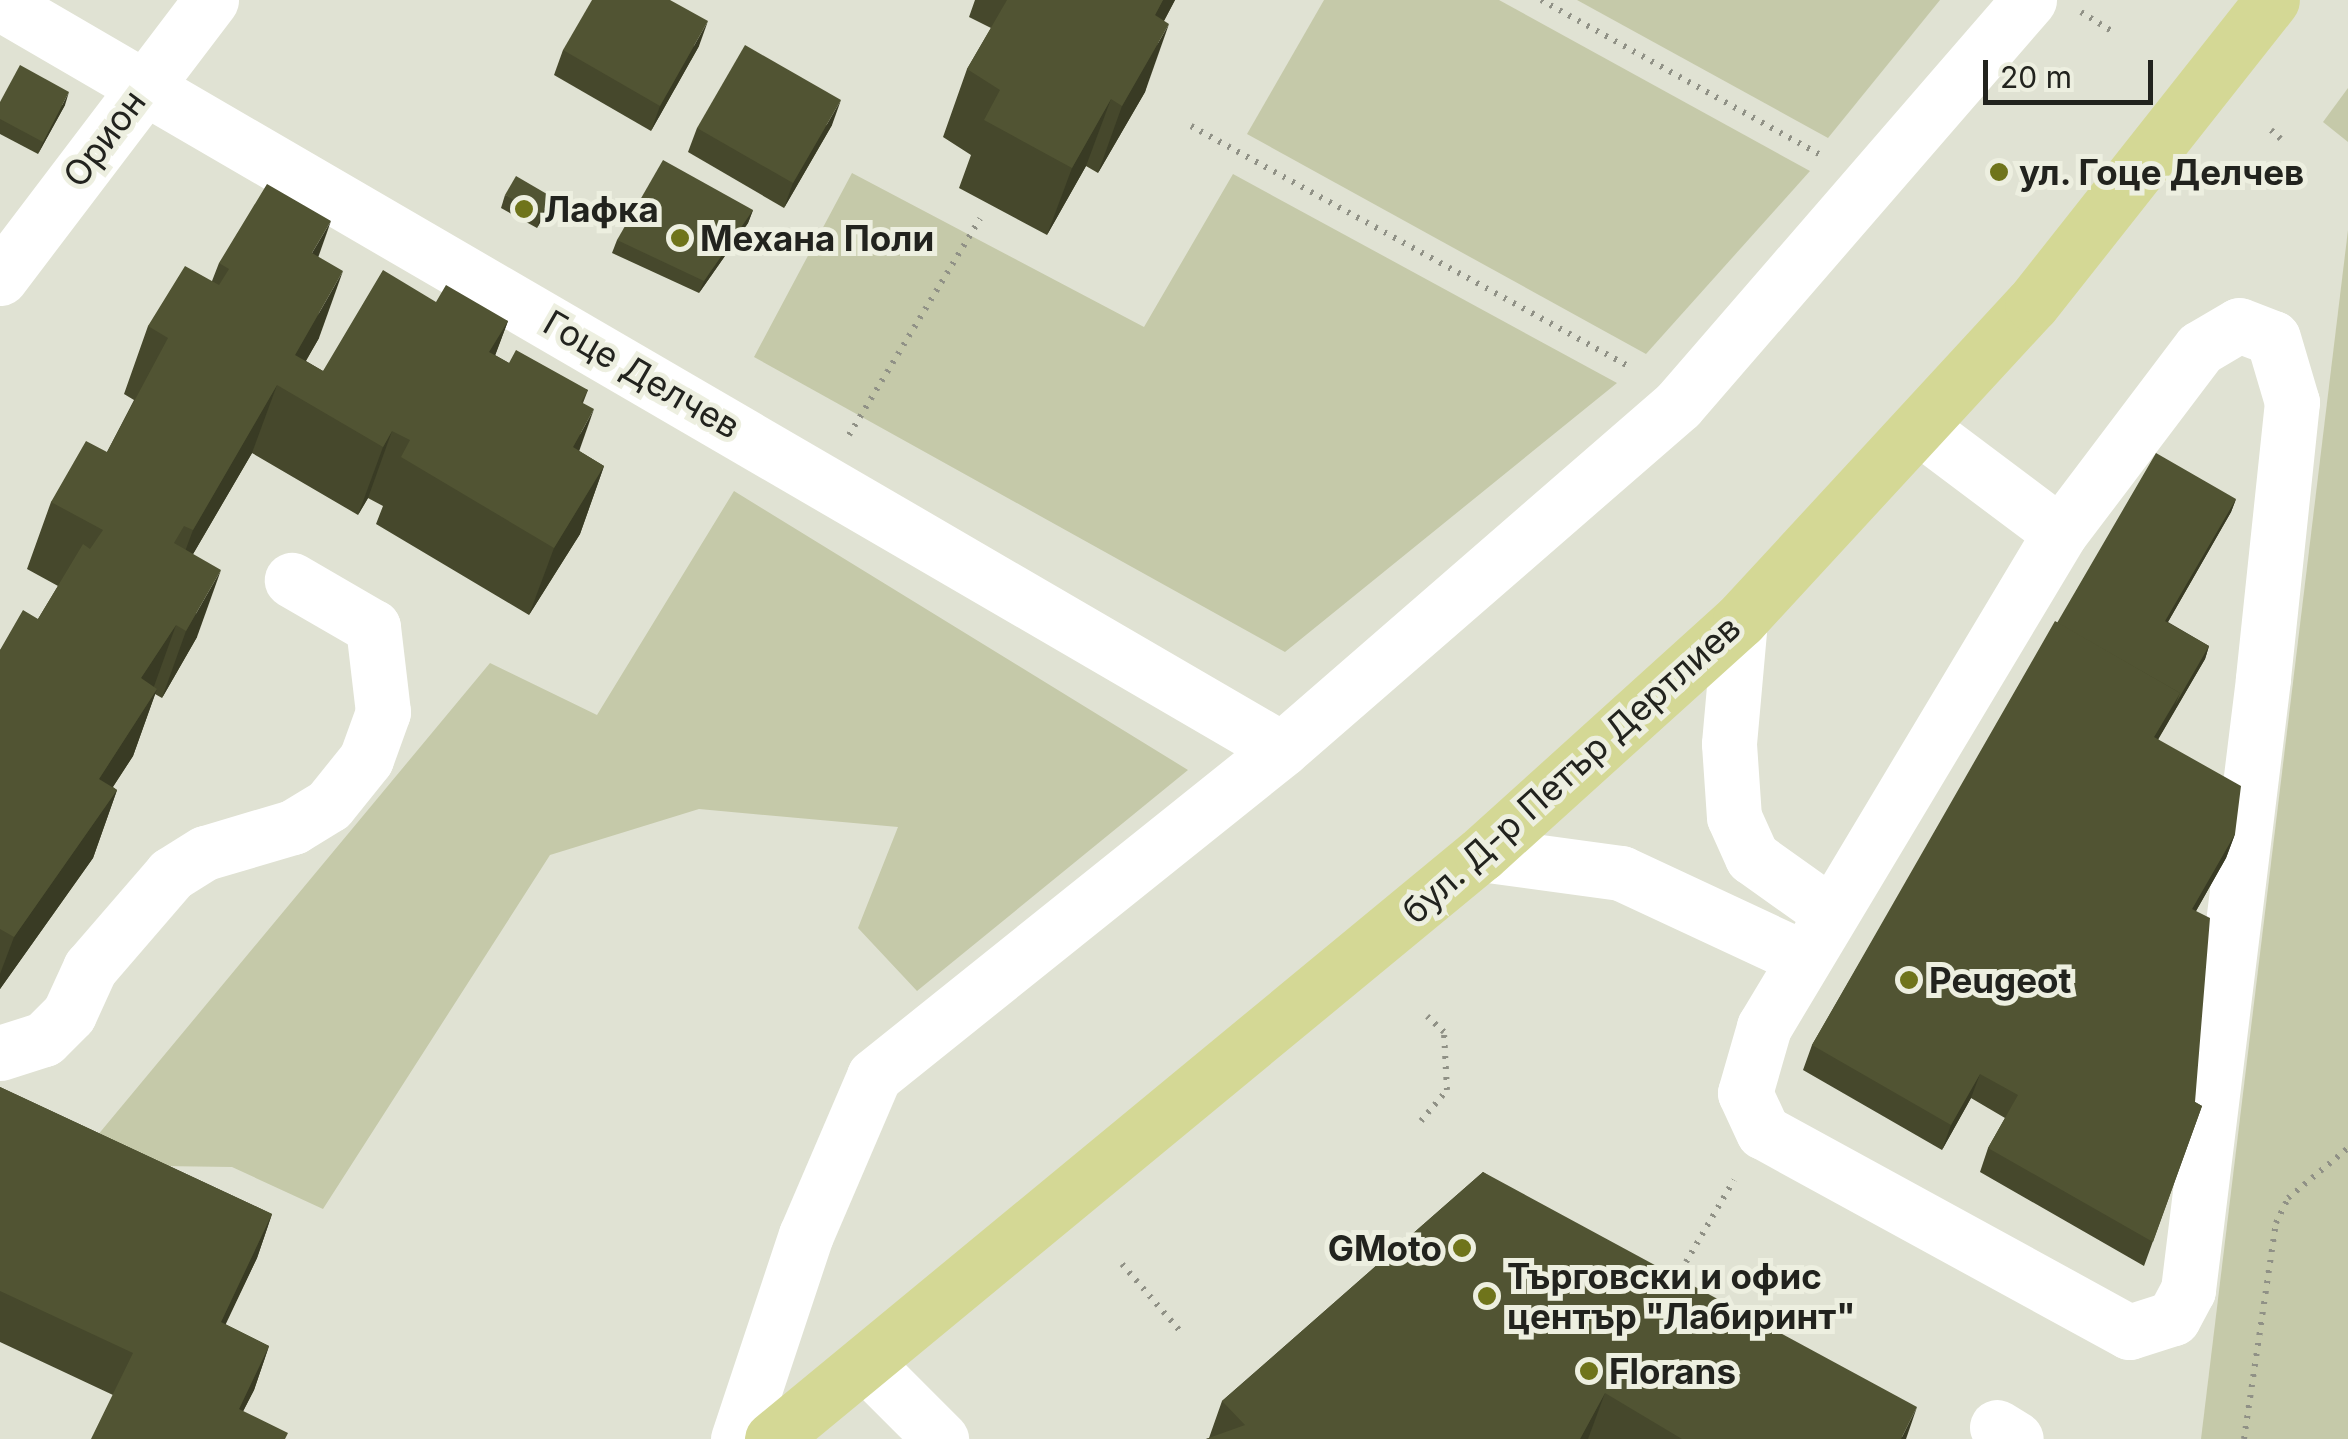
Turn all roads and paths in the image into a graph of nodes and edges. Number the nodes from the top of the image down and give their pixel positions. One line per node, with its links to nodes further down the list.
1 (212, 0): 7 (street, Орион)
2 (1540, 0): 11 (path)
3 (2272, 0): 15 (main road, бул. Д-р Петър Дертлиев)
4 (0, 2): 7 (street, Гоце Делчев)
5 (2052, 3): 6 (path); 20 (street)
6 (2114, 33)
7 (146, 82): 13 (street, Орион); 16 (street, Гоце Делчев)
8 (1191, 126): 14 (path)
9 (2270, 130): 10 (path)
10 (2281, 139)
11 (1831, 162)
12 (980, 220): 16 (path)
13 (0, 278)
14 (1638, 371)
15 (1923, 430): 17 (street); 19 (main road, бул. Д-р Петър Дертлиев)
16 (823, 479): 20 (street, Гоце Делчев)
17 (2060, 532): 22 (street); 22 (street)
18 (292, 580): 24 (street)
19 (1740, 620): 21 (main road, бул. Д-р Петър Дертлиев); 22 (street)
20 (1282, 749): 32 (street)
21 (1481, 854): 22 (street); 31 (main road, бул. Д-р Петър Дертлиев)
22 (1816, 935)
23 (1427, 1016): 25 (path)
24 (0, 1053)
25 (1421, 1121)
26 (2348, 1148): 35 (path)
27 (1735, 1179): 28 (path)
28 (1686, 1262)
29 (1122, 1264): 30 (path)
30 (1181, 1332)
31 (867, 1365): 33 (main road, бул. Д-р Петър Дертлиев); 34 (street)
32 (738, 1439)
33 (772, 1439)
34 (941, 1439)
35 (2244, 1439)

